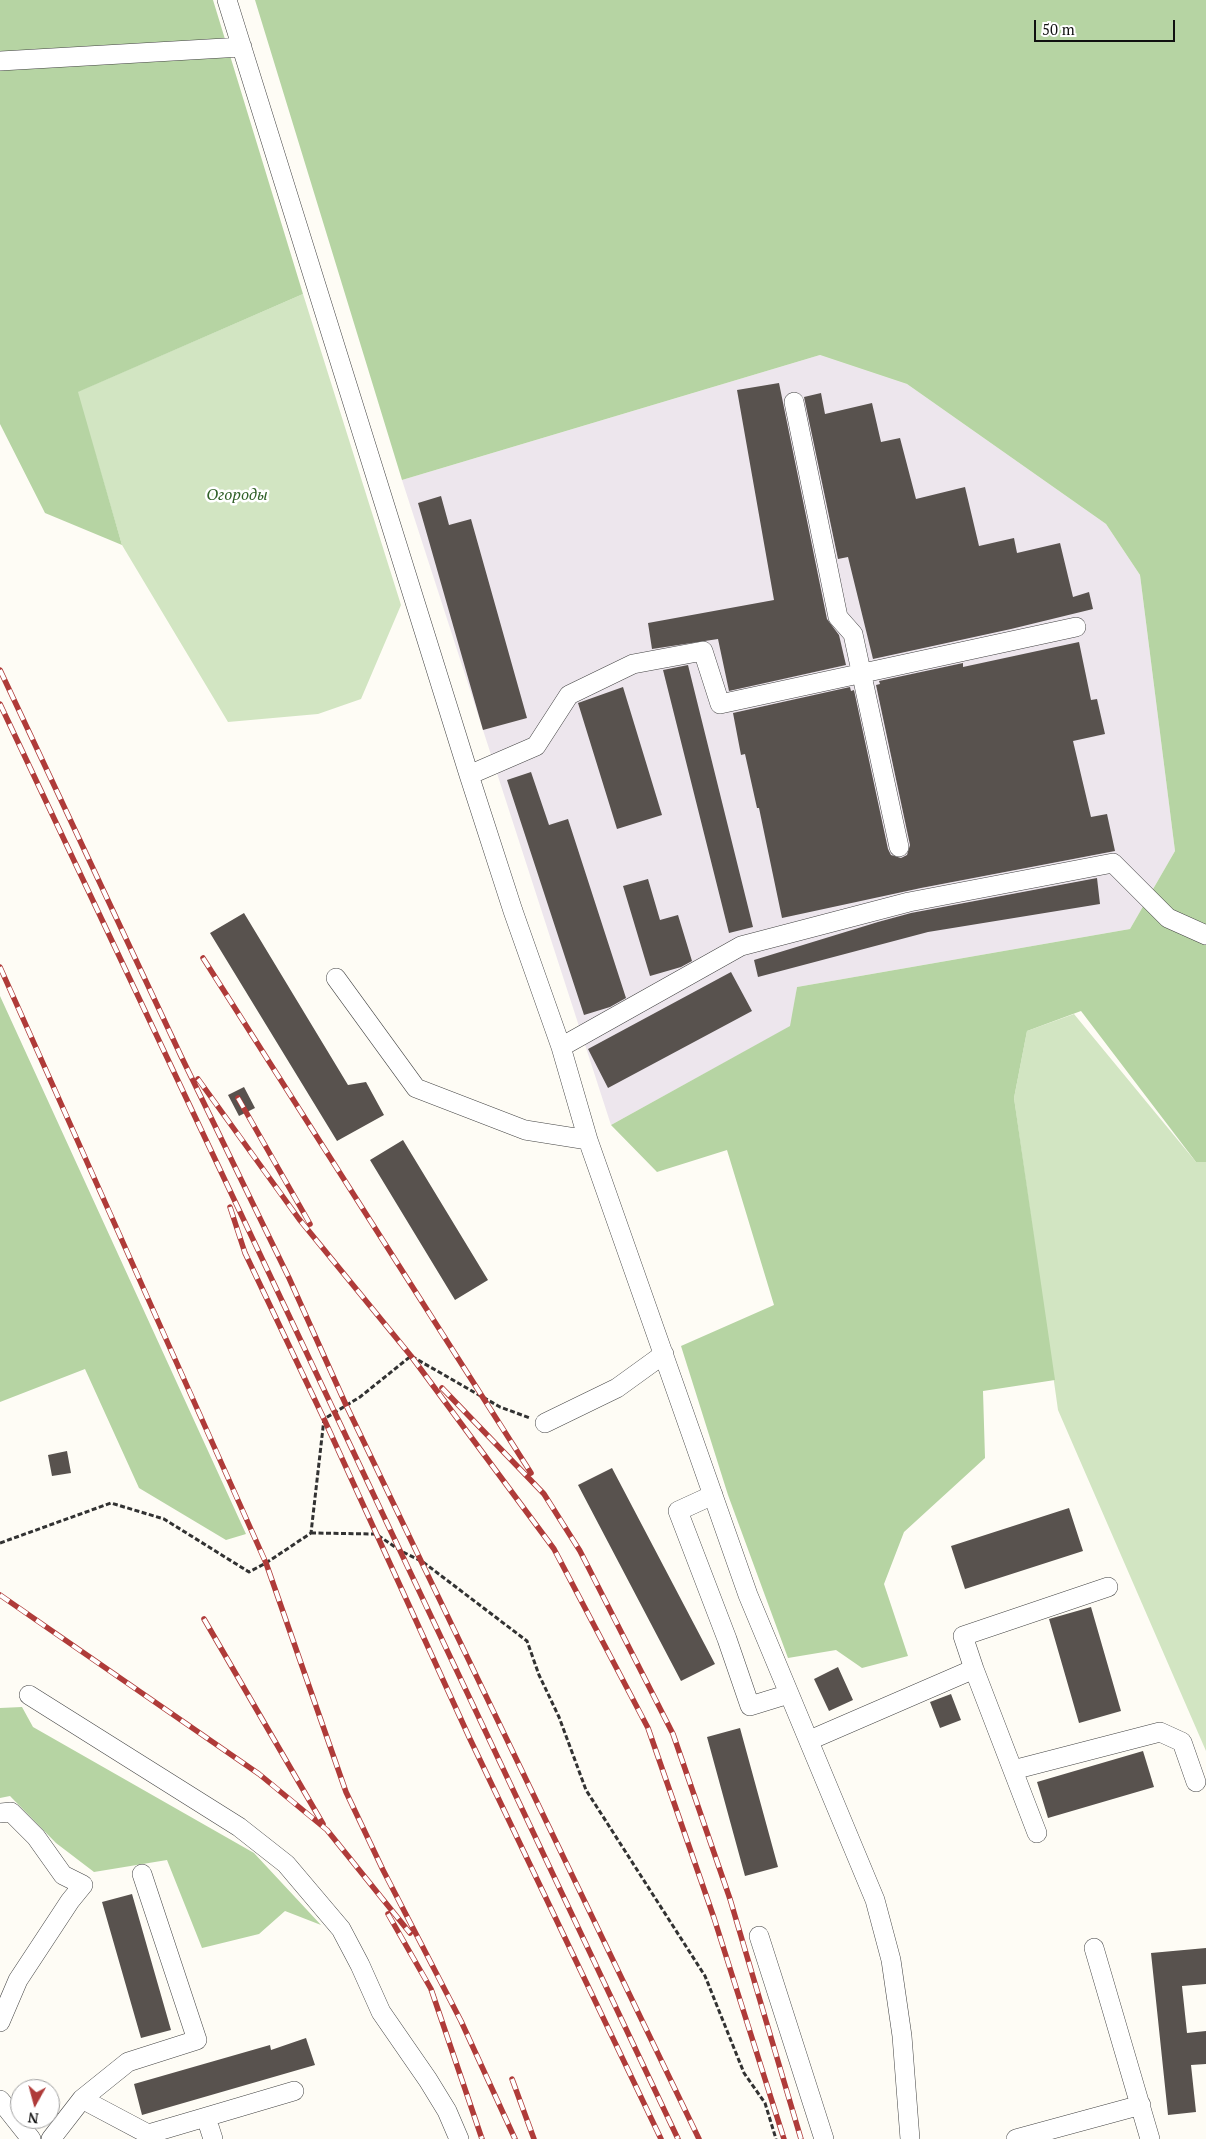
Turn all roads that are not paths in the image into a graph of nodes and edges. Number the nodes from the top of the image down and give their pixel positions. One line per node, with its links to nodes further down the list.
1 (227, 0): 2 (street)
2 (242, 47): 3 (street); 7 (street)
3 (0, 61)
4 (794, 402): 6 (street)
5 (1076, 627): 6 (street)
6 (862, 673): 7 (street); 8 (street)
7 (469, 775): 11 (street)
8 (899, 847)
9 (1206, 936): 11 (street)
10 (336, 978): 12 (street)
11 (561, 1047): 12 (street)
12 (588, 1140): 13 (street)
13 (664, 1354): 14 (street); 15 (street)
14 (545, 1423)
15 (712, 1496): 18 (street); 18 (street)
16 (1108, 1586): 17 (street)
17 (974, 1669): 20 (street); 21 (street)
18 (789, 1694): 20 (street)
19 (29, 1695): 37 (street)
20 (810, 1740): 39 (street)
21 (1013, 1770): 22 (street); 24 (street)
22 (1196, 1782)
23 (0, 1813): 28 (street)
24 (1037, 1833)
25 (142, 1874): 30 (street)
26 (759, 1936): 38 (street)
27 (1094, 1948): 32 (street)
28 (0, 2022)
29 (294, 2091): 33 (street)
30 (82, 2099): 33 (street); 35 (street)
31 (0, 2100): 34 (street)
32 (1141, 2105): 40 (street); 41 (street)
33 (206, 2117): 36 (street)
34 (32, 2139)
35 (51, 2139)
36 (213, 2139)
37 (459, 2139)
38 (824, 2139)
39 (910, 2139)
40 (1016, 2139)
41 (1150, 2139)

